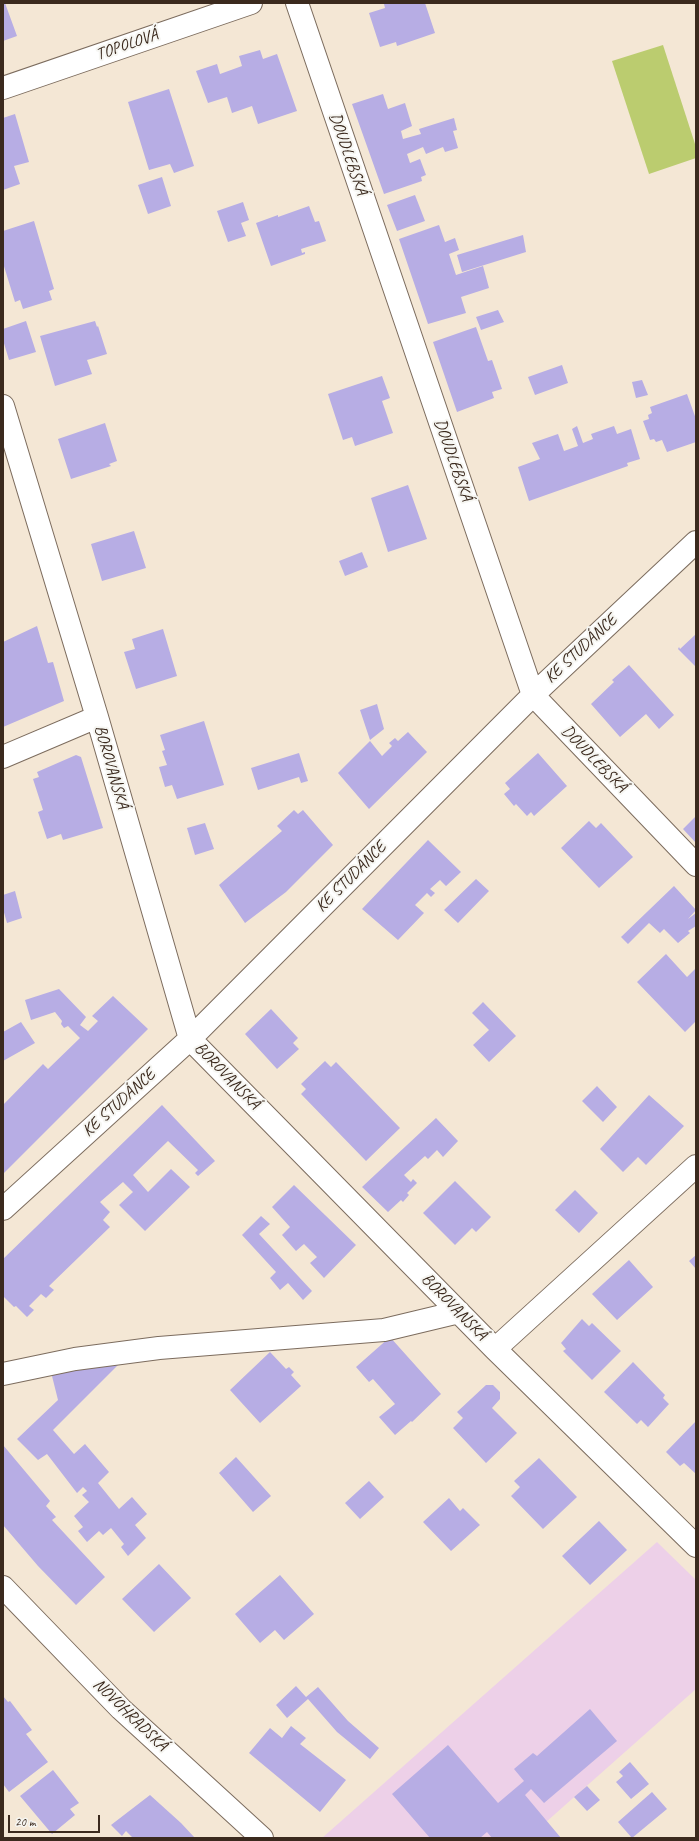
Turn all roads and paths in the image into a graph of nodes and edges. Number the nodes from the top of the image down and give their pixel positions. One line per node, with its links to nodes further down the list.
1 (251, 3): 3 (street, TOPOLOVÁ)
2 (297, 3): 6 (street, DOUDLEBSKÁ)
3 (3, 88)
4 (3, 406): 7 (street, BOROVANSKÁ)
5 (696, 542): 6 (street, KE STUDÁNCE)
6 (533, 695): 9 (street, DOUDLEBSKÁ); 10 (street, KE STUDÁNCE)
7 (97, 717): 8 (street); 10 (street, BOROVANSKÁ)
8 (3, 757)
9 (696, 865)
10 (190, 1039): 12 (street, KE STUDÁNCE); 13 (street, BOROVANSKÁ)
11 (696, 1166): 14 (street)
12 (3, 1209)
13 (458, 1312): 14 (street, BOROVANSKÁ); 15 (street)
14 (495, 1349): 16 (street, BOROVANSKÁ)
15 (3, 1374)
16 (696, 1546)
17 (3, 1587): 18 (street, NOVOHRADSKÁ)
18 (262, 1838)

